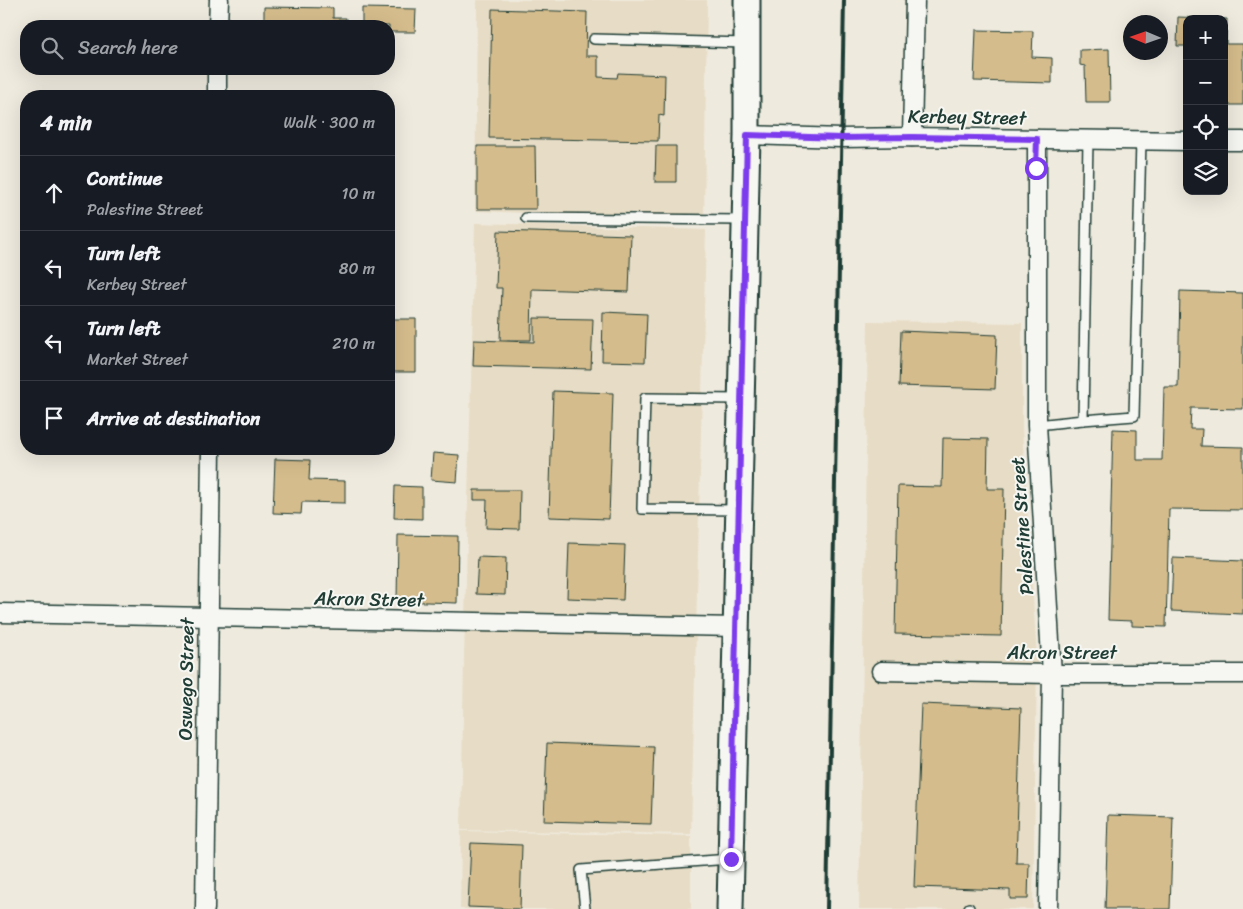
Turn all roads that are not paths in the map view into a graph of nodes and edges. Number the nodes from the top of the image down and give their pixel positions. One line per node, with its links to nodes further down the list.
1 (219, 0): 4 (street)
2 (747, 0): 6 (main road)
3 (915, 0): 10 (street)
4 (218, 20)
5 (594, 38): 6 (lane)
6 (747, 43): 9 (main road)
7 (218, 75): 8 (street)
8 (217, 90)
9 (747, 135): 10 (street, Kerbey Street); 18 (main road)
10 (912, 137): 11 (street, Kerbey Street)
11 (1037, 139): 12 (street, Kerbey Street); 21 (street, Palestine Street)
12 (1088, 140): 13 (street, Kerbey Street); 20 (lane)
13 (1141, 140): 14 (street, Kerbey Street); 20 (lane)
14 (1183, 141)
15 (1228, 141): 16 (street)
16 (1243, 141)
17 (526, 218): 18 (lane)
18 (745, 220): 19 (main road)
19 (742, 399): 23 (main road); 23 (lane)
20 (1083, 420): 21 (lane)
21 (1037, 425): 28 (street, Palestine Street)
22 (210, 455): 25 (street, Oswego Street)
23 (739, 510): 26 (main road)
24 (0, 613): 25 (street, Akron Street)
25 (208, 617): 26 (street, Akron Street); 31 (street, Oswego Street)
26 (737, 627): 30 (main road)
27 (881, 671): 28 (street, Akron Street)
28 (1052, 674): 29 (street, Akron Street); 34 (street, Palestine Street)
29 (1243, 674)
30 (731, 859): 32 (lane); 33 (main road)
31 (205, 909)
32 (585, 909)
33 (730, 909)
34 (1048, 909)

